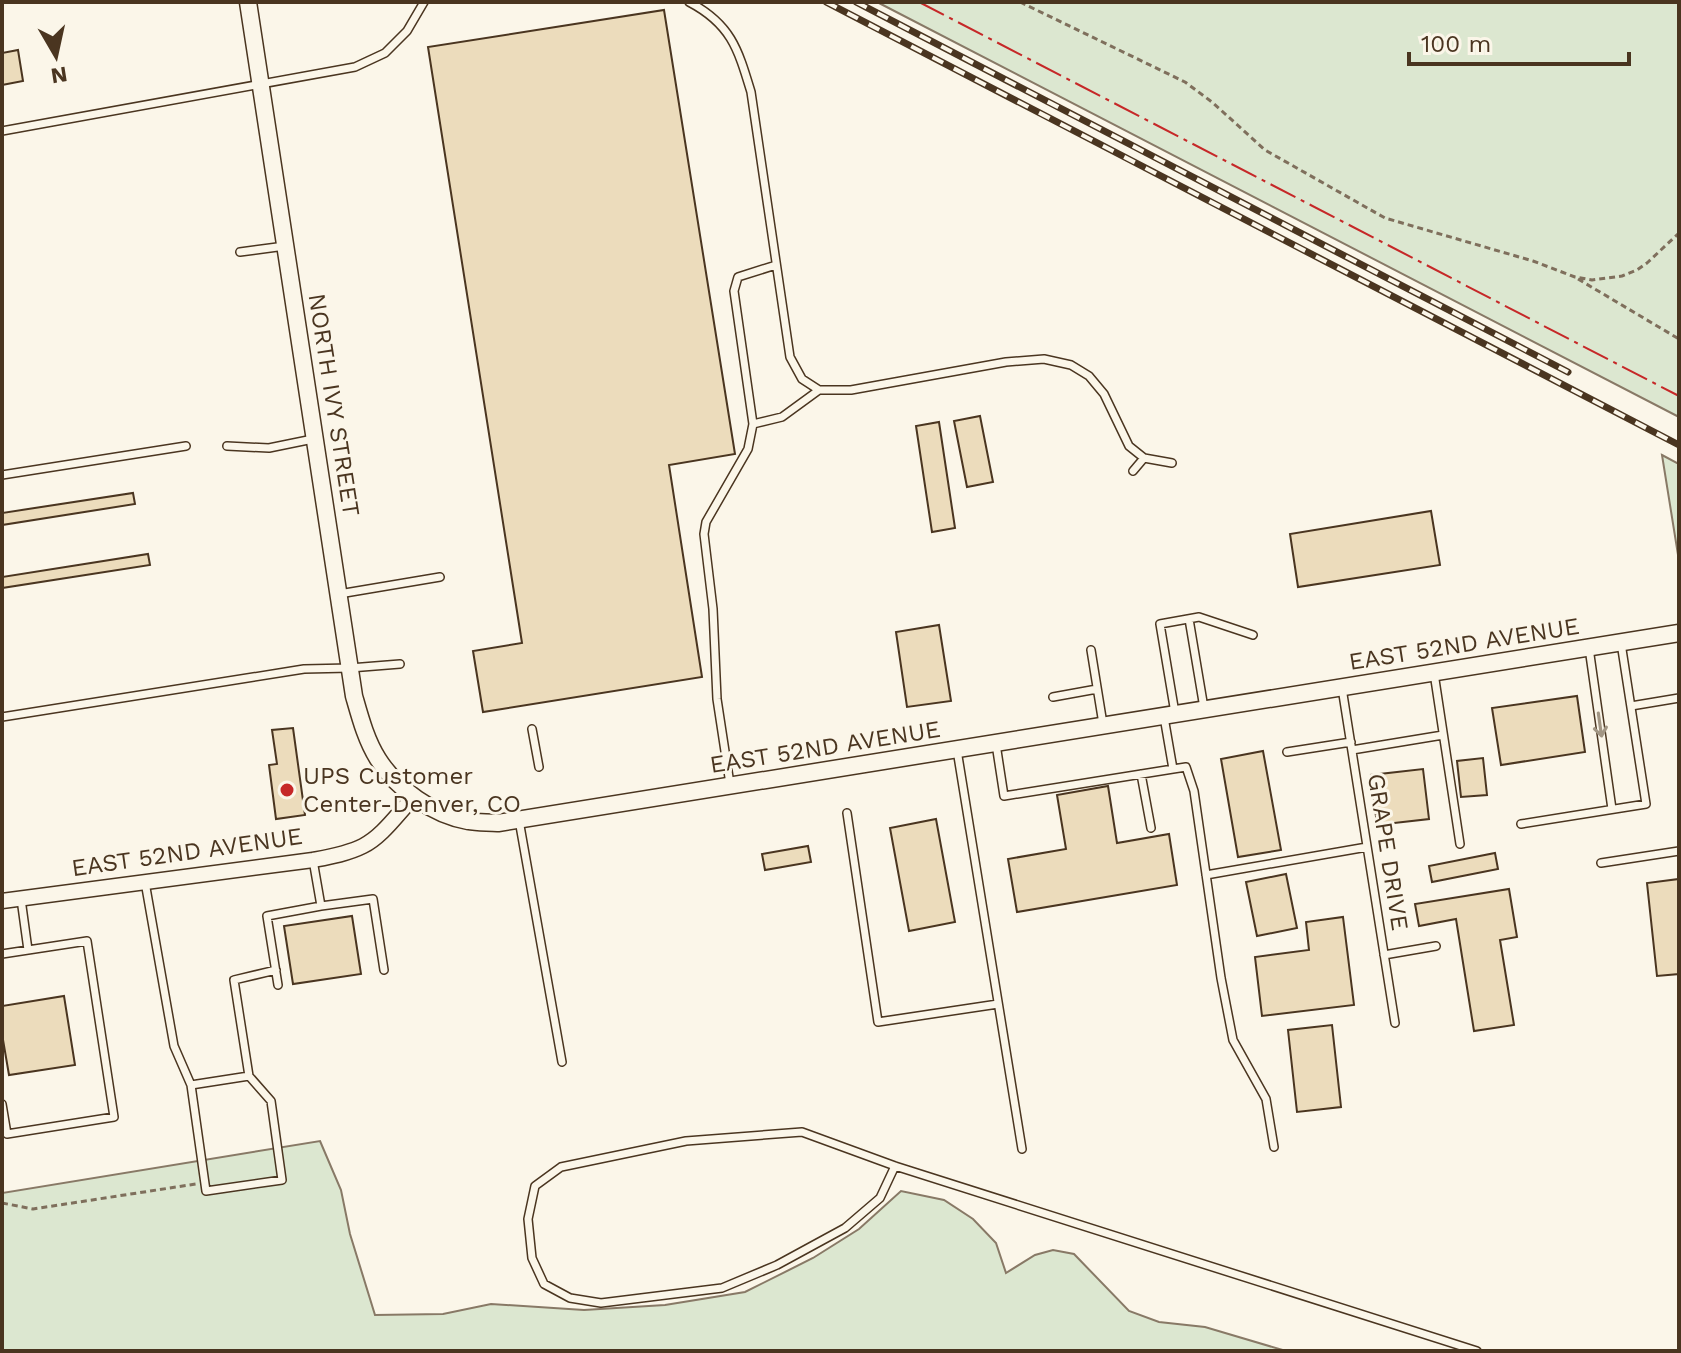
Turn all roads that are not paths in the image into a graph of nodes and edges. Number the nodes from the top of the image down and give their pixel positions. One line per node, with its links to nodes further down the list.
1 (248, 2): 4 (street, NORTH IVY STREET)
2 (424, 2): 4 (lane)
3 (689, 2): 8 (lane)
4 (260, 83): 5 (lane); 6 (street, NORTH IVY STREET)
5 (2, 131)
6 (285, 246): 7 (lane); 11 (street, NORTH IVY STREET)
7 (240, 252)
8 (776, 265): 9 (lane); 10 (lane)
9 (819, 390): 10 (lane); 14 (lane)
10 (753, 424): 47 (lane)
11 (315, 439): 13 (lane); 19 (street, NORTH IVY STREET)
12 (186, 446): 17 (lane)
13 (227, 446)
14 (1144, 458): 15 (lane); 16 (lane)
15 (1172, 463)
16 (1133, 471)
17 (2, 475)
18 (440, 577): 19 (lane)
19 (339, 594): 27 (street, NORTH IVY STREET)
20 (1189, 619): 22 (lane); 34 (lane); 35 (lane)
21 (1679, 633): 23 (street, EAST 52ND AVENUE)
22 (1253, 635)
23 (1621, 643): 24 (street, EAST 52ND AVENUE); 33 (lane)
24 (1589, 648): 28 (street, EAST 52ND AVENUE); 49 (lane, one-way to 49)
25 (1091, 650): 30 (lane)
26 (400, 664): 27 (lane)
27 (350, 668): 36 (lane); 48 (street, NORTH IVY STREET)
28 (1434, 673): 29 (street, EAST 52ND AVENUE); 39 (lane)
29 (1342, 688): 34 (street, EAST 52ND AVENUE); 41 (lane, GRAPE DRIVE)
30 (1097, 689): 31 (lane); 37 (lane)
31 (1053, 697)
32 (1679, 698): 33 (lane)
33 (1631, 706): 49 (lane)
34 (1204, 710): 35 (street, EAST 52ND AVENUE)
35 (1170, 716): 37 (street, EAST 52ND AVENUE); 45 (lane)
36 (2, 717)
37 (1103, 727): 40 (street, EAST 52ND AVENUE)
38 (532, 729): 44 (lane)
39 (1443, 735): 41 (lane); 54 (lane)
40 (996, 744): 42 (street, EAST 52ND AVENUE); 46 (lane)
41 (1351, 746): 43 (lane); 55 (lane, GRAPE DRIVE)
42 (957, 750): 47 (street, EAST 52ND AVENUE); 71 (lane)
43 (1287, 752)
44 (539, 767)
45 (1173, 769): 46 (lane); 59 (lane)
46 (1141, 774): 53 (lane)
47 (731, 786): 51 (street, EAST 52ND AVENUE)
48 (414, 797): 51 (street, EAST 52ND AVENUE); 57 (street, EAST 52ND AVENUE)
49 (1612, 809): 52 (lane)
50 (847, 813): 71 (lane)
51 (519, 820): 73 (lane)
52 (1521, 824)
53 (1151, 828)
54 (1460, 844)
55 (1367, 847): 59 (lane); 67 (lane, GRAPE DRIVE)
56 (1679, 851): 58 (lane)
57 (313, 860): 60 (street, EAST 52ND AVENUE); 63 (lane)
58 (1601, 863)
59 (1206, 875): 77 (lane)
60 (145, 882): 61 (street, EAST 52ND AVENUE); 75 (lane)
61 (21, 899): 62 (street, EAST 52ND AVENUE); 65 (lane)
62 (2, 901)
63 (321, 906): 68 (lane); 69 (lane)
64 (1436, 946): 67 (lane)
65 (28, 950): 66 (lane); 76 (lane)
66 (2, 954)
67 (1384, 955): 72 (lane, GRAPE DRIVE)
68 (276, 970): 70 (lane); 74 (lane)
69 (384, 970)
70 (278, 985)
71 (998, 1004): 78 (lane)
72 (1395, 1023)
73 (562, 1062)
74 (249, 1076): 75 (lane); 75 (lane)
75 (191, 1085)
76 (2, 1104)
77 (1274, 1147)
78 (1022, 1149)
79 (895, 1166): 79 (lane); 80 (lane)
80 (1477, 1351)

